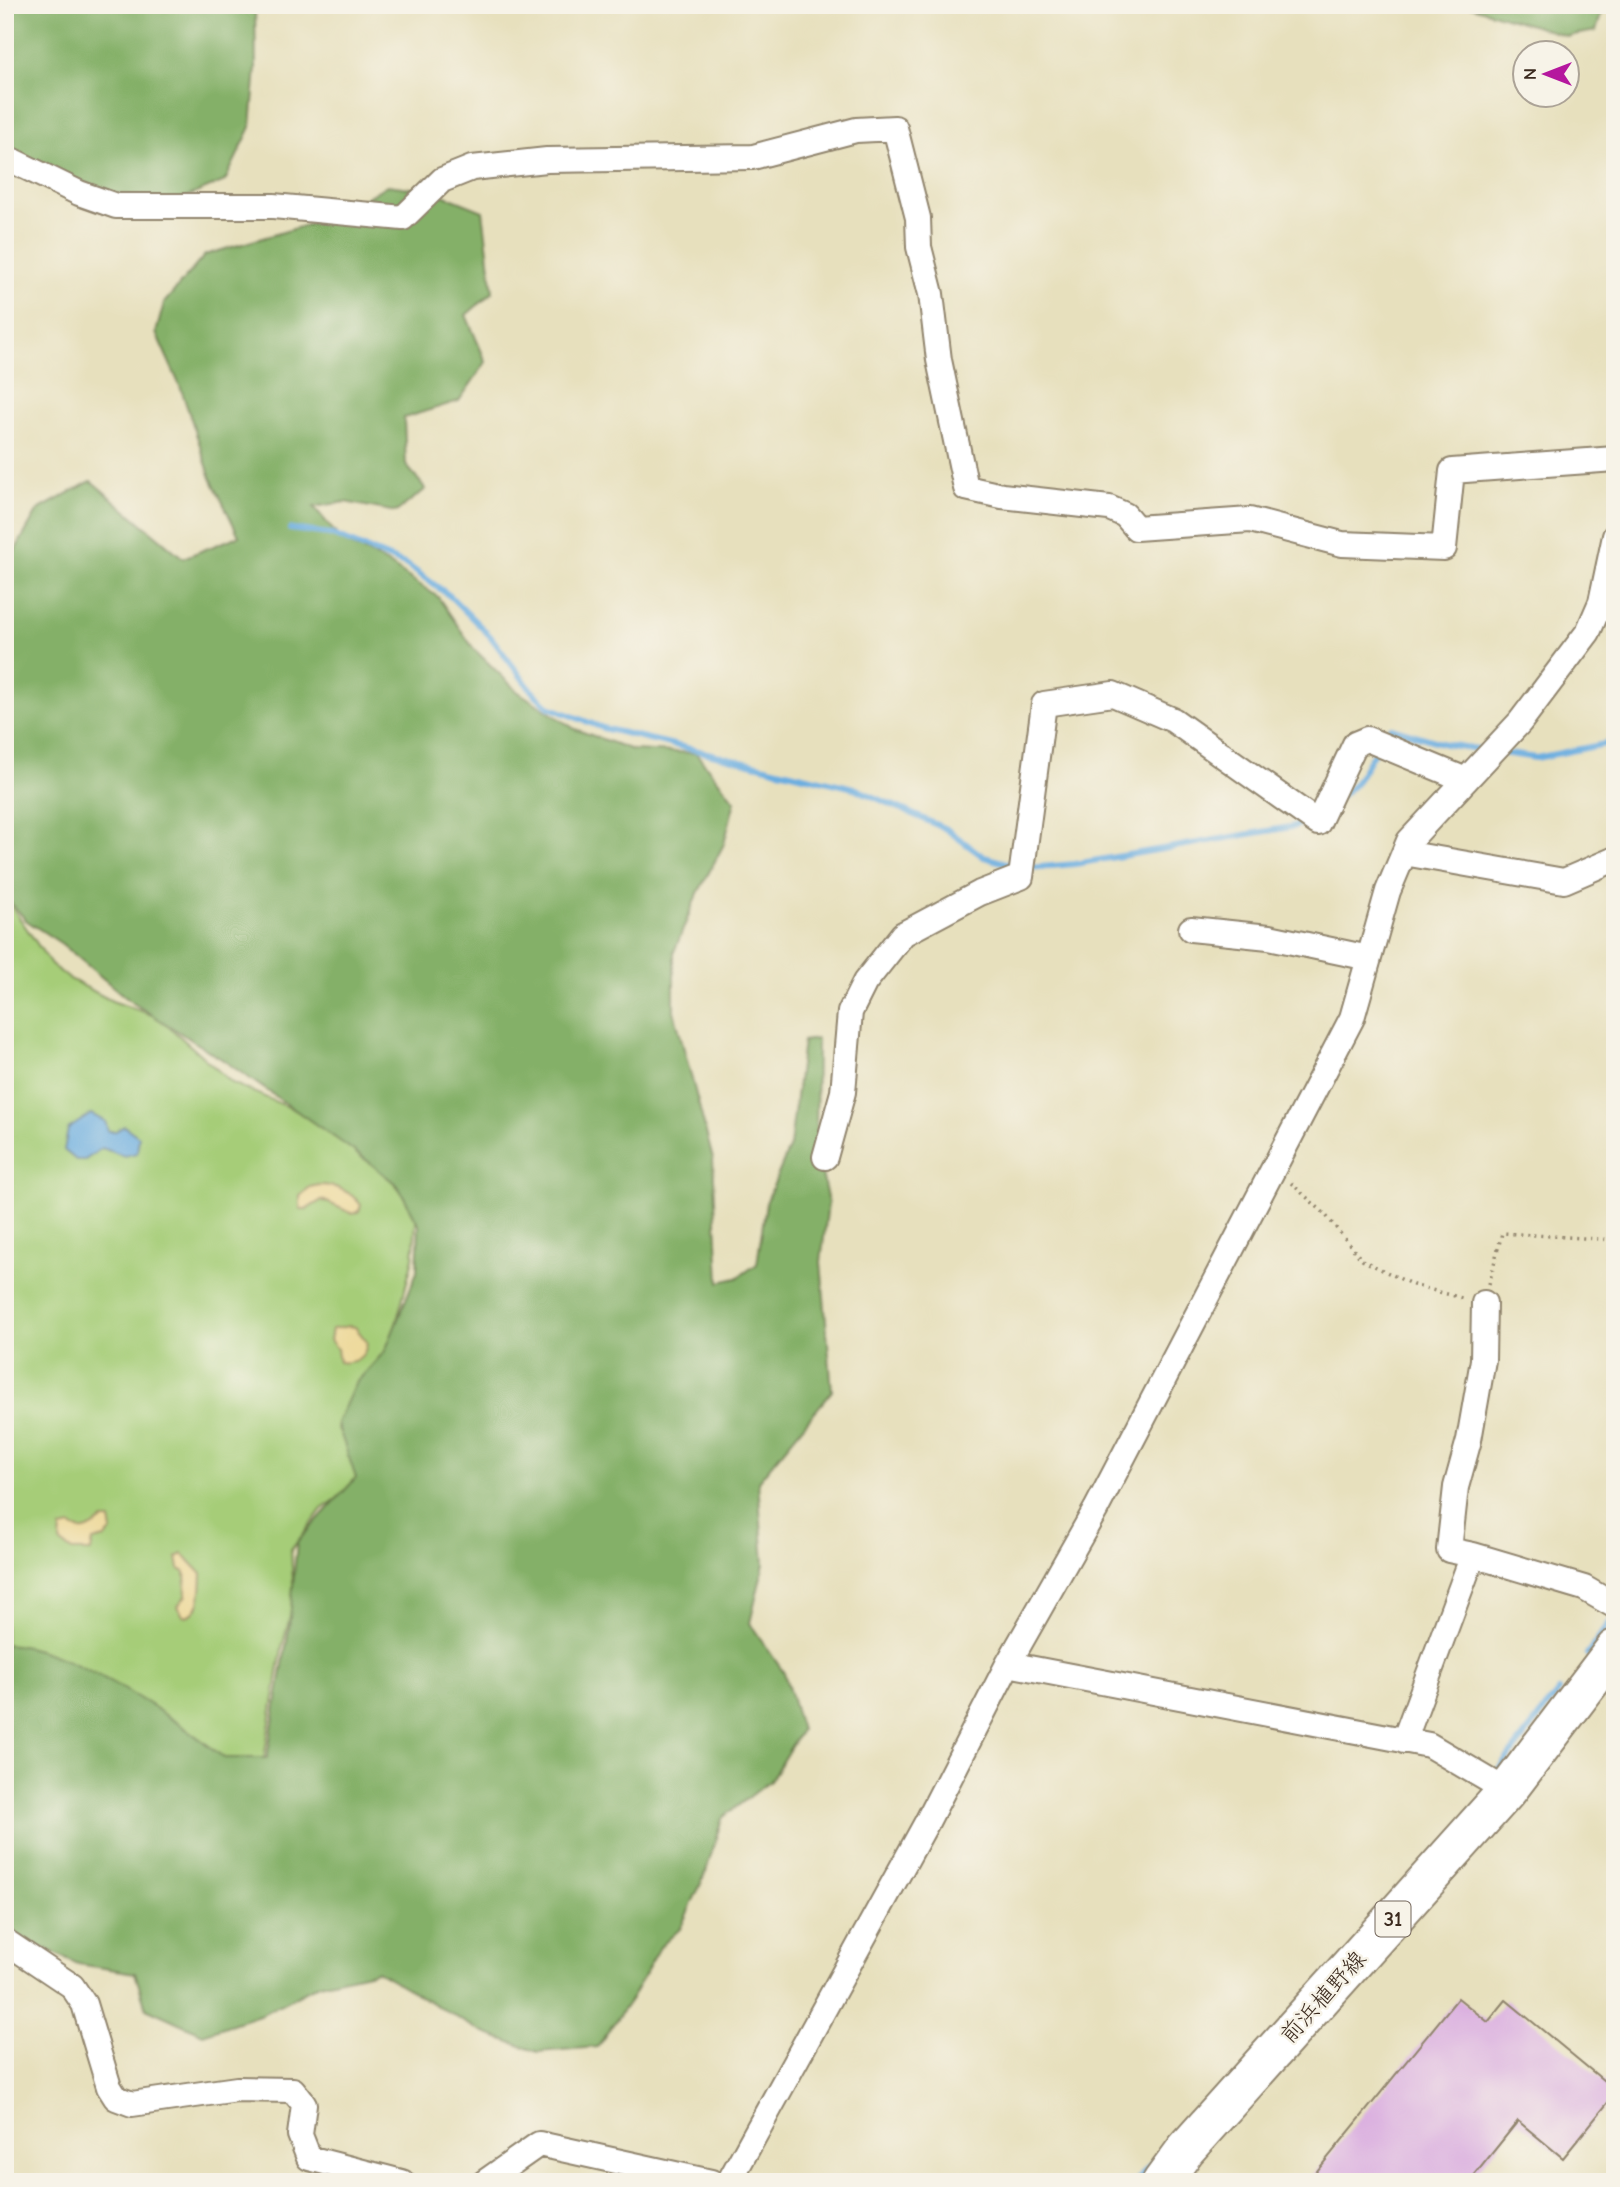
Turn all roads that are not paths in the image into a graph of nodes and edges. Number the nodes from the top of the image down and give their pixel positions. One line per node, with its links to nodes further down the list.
1 (5, 158): 2 (street)
2 (1615, 459)
3 (1615, 536): 4 (street)
4 (1466, 780): 5 (street); 9 (street)
5 (1404, 853): 6 (street); 8 (street)
6 (1615, 859)
7 (1191, 929): 8 (street)
8 (1368, 958): 14 (street)
9 (825, 1157)
10 (1484, 1303): 11 (street)
11 (1473, 1555): 12 (street); 15 (street)
12 (1615, 1606)
13 (1615, 1649): 16 (main road, 前浜植野線 / 31)
14 (1008, 1664): 15 (street); 21 (street)
15 (1404, 1741): 16 (street)
16 (1507, 1791): 22 (main road, 前浜植野線 / 31)
17 (5, 1941): 18 (street)
18 (402, 2182)
19 (485, 2182): 20 (street)
20 (711, 2182)
21 (729, 2182)
22 (1162, 2182)

